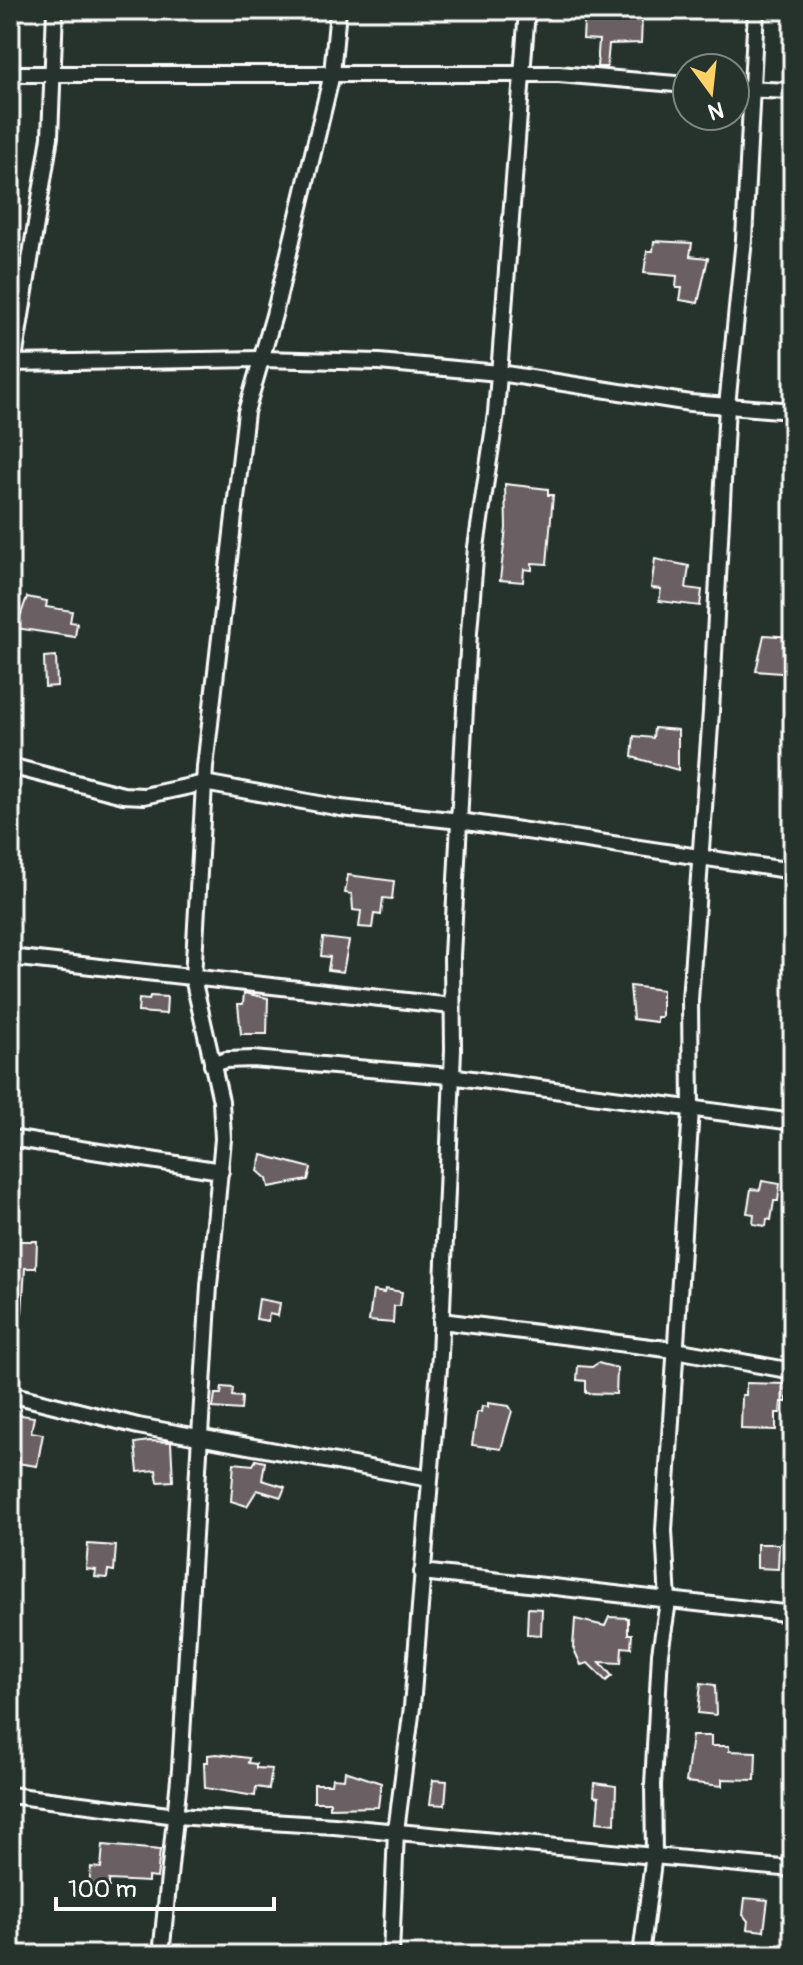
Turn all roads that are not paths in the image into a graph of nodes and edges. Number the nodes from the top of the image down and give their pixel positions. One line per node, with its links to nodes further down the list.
1 (55, 10): 5 (street)
2 (338, 10): 7 (street)
3 (527, 10): 8 (street)
4 (756, 10): 10 (street)
5 (50, 72): 6 (street); 7 (street); 13 (street)
6 (10, 74)
7 (332, 74): 8 (street); 12 (street)
8 (521, 74): 9 (street); 14 (street)
9 (671, 84)
10 (753, 90): 11 (street); 16 (street)
11 (793, 91)
12 (261, 359): 13 (street); 14 (street); 19 (street)
13 (11, 363): 15 (street)
14 (499, 373): 16 (street); 20 (street)
15 (10, 384)
16 (727, 406): 17 (street); 21 (street)
17 (793, 411)
18 (10, 766): 19 (street)
19 (204, 783): 20 (street); 24 (street)
20 (460, 821): 21 (street); 25 (street)
21 (702, 856): 22 (street); 28 (street)
22 (793, 871)
23 (10, 957): 24 (street)
24 (193, 978): 25 (street); 26 (street)
25 (452, 1006): 27 (street)
26 (212, 1065): 27 (street); 31 (street)
27 (450, 1076): 28 (street); 32 (street)
28 (691, 1109): 29 (street); 33 (street)
29 (793, 1122)
30 (10, 1138): 31 (street)
31 (221, 1171): 36 (street)
32 (441, 1321): 33 (street); 37 (street)
33 (675, 1350): 34 (street); 39 (street)
34 (793, 1371)
35 (10, 1394): 36 (street)
36 (200, 1437): 37 (street); 42 (street)
37 (430, 1479): 38 (street)
38 (422, 1572): 39 (street); 43 (street)
39 (668, 1602): 40 (street); 44 (street)
40 (793, 1614)
41 (10, 1795): 42 (street)
42 (176, 1816): 43 (street); 46 (street)
43 (396, 1831): 44 (street); 47 (street)
44 (654, 1854): 45 (street); 48 (street)
45 (793, 1869)
46 (161, 1955)
47 (391, 1955)
48 (641, 1955)

